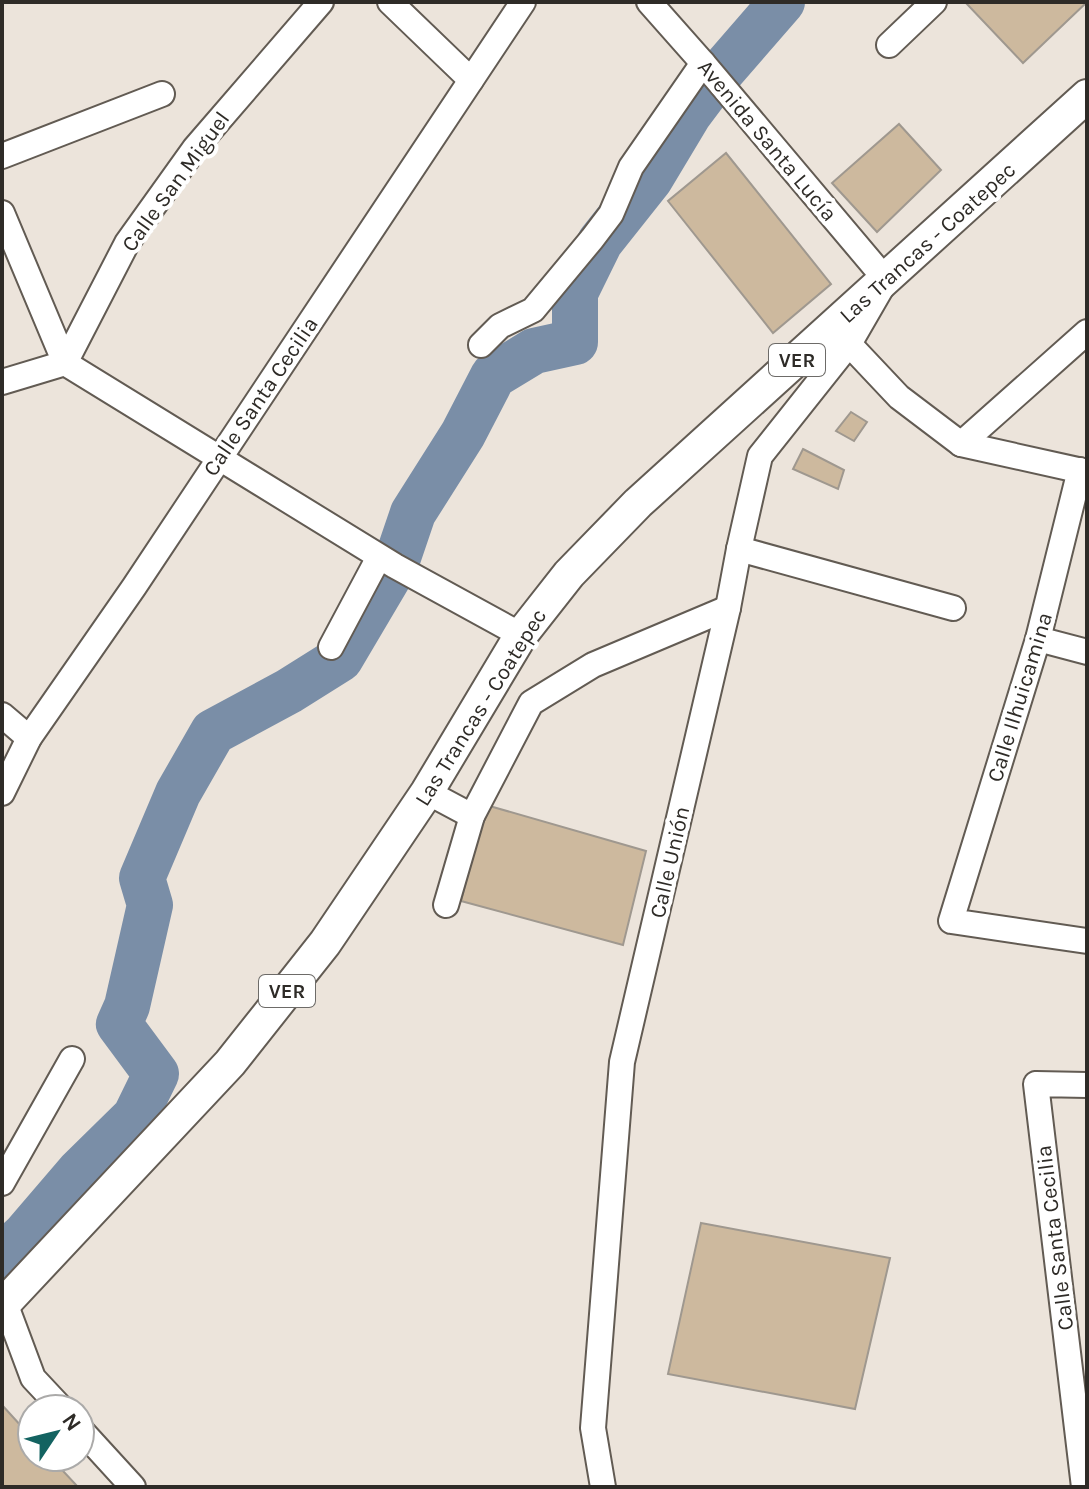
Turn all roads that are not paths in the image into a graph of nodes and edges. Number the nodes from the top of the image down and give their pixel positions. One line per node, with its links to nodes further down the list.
1 (321, 2): 17 (street, Calle San Miguel)
2 (390, 2): 8 (street)
3 (523, 2): 8 (street, Calle Santa Cecilia)
4 (649, 2): 7 (street, Avenida Santa Lucía)
5 (934, 2): 6 (street)
6 (889, 45)
7 (703, 63): 13 (street, Avenida Santa Lucía); 16 (street)
8 (471, 80): 20 (street, Calle Santa Cecilia)
9 (162, 94): 11 (street)
10 (1087, 96): 13 (main road, Las Trancas - Coatepec / VER)
11 (2, 156)
12 (2, 213): 17 (street)
13 (886, 280): 15 (street, Calle Unión); 26 (main road, Las Trancas - Coatepec / VER)
14 (1087, 332): 19 (street)
15 (849, 344): 19 (street); 22 (street, Calle Unión)
16 (481, 345)
17 (65, 363): 18 (street); 20 (street)
18 (2, 382)
19 (961, 444): 21 (street)
20 (218, 457): 23 (street); 31 (street, Calle Santa Cecilia)
21 (1083, 471): 27 (street, Calle Ilhuicamina)
22 (739, 549): 24 (street, Calle Unión); 25 (street)
23 (379, 557): 26 (street); 28 (street)
24 (728, 608): 34 (street); 44 (street, Calle Unión)
25 (953, 608)
26 (521, 635): 32 (main road, Las Trancas - Coatepec / VER)
27 (1038, 639): 29 (street); 36 (street, Calle Ilhuicamina)
28 (331, 647)
29 (1087, 652)
30 (2, 715): 31 (street)
31 (29, 738): 33 (street, Calle Santa Cecilia)
32 (427, 792): 34 (street); 40 (main road, Las Trancas - Coatepec / VER)
33 (2, 793)
34 (472, 816): 35 (street)
35 (446, 905)
36 (1087, 941)
37 (72, 1059): 39 (street)
38 (1087, 1085): 45 (street, Calle Santa Cecilia)
39 (2, 1183)
40 (3, 1305): 41 (street)
41 (47, 1393)
42 (96, 1447): 43 (street)
43 (133, 1487)
44 (603, 1487)
45 (1084, 1487)

